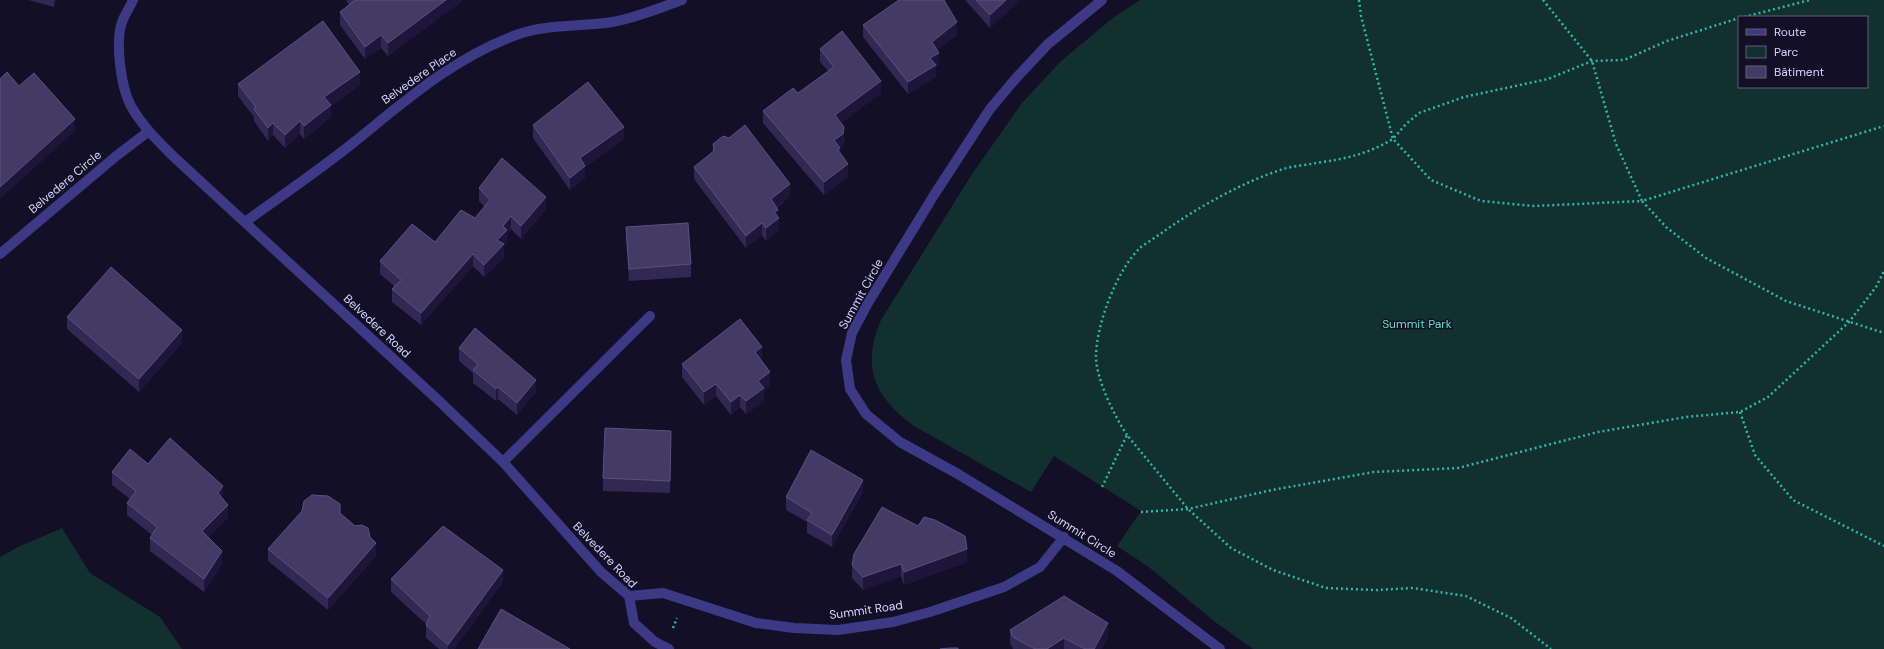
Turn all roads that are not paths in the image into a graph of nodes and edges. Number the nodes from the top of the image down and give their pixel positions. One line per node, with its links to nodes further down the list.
1 (134, 0): 4 (street, Belvedere Road)
2 (682, 0): 5 (street, Belvedere Place)
3 (1102, 0): 9 (street, Summit Circle)
4 (149, 131): 5 (street, Belvedere Road); 6 (street, Belvedere Circle)
5 (245, 222): 8 (street, Belvedere Road)
6 (0, 254)
7 (650, 316): 8 (street)
8 (503, 462): 10 (street, Belvedere Road)
9 (1064, 538): 10 (street, Summit Road); 12 (street, Summit Circle)
10 (629, 596): 11 (street, Belvedere Road)
11 (669, 649)
12 (1220, 649)

